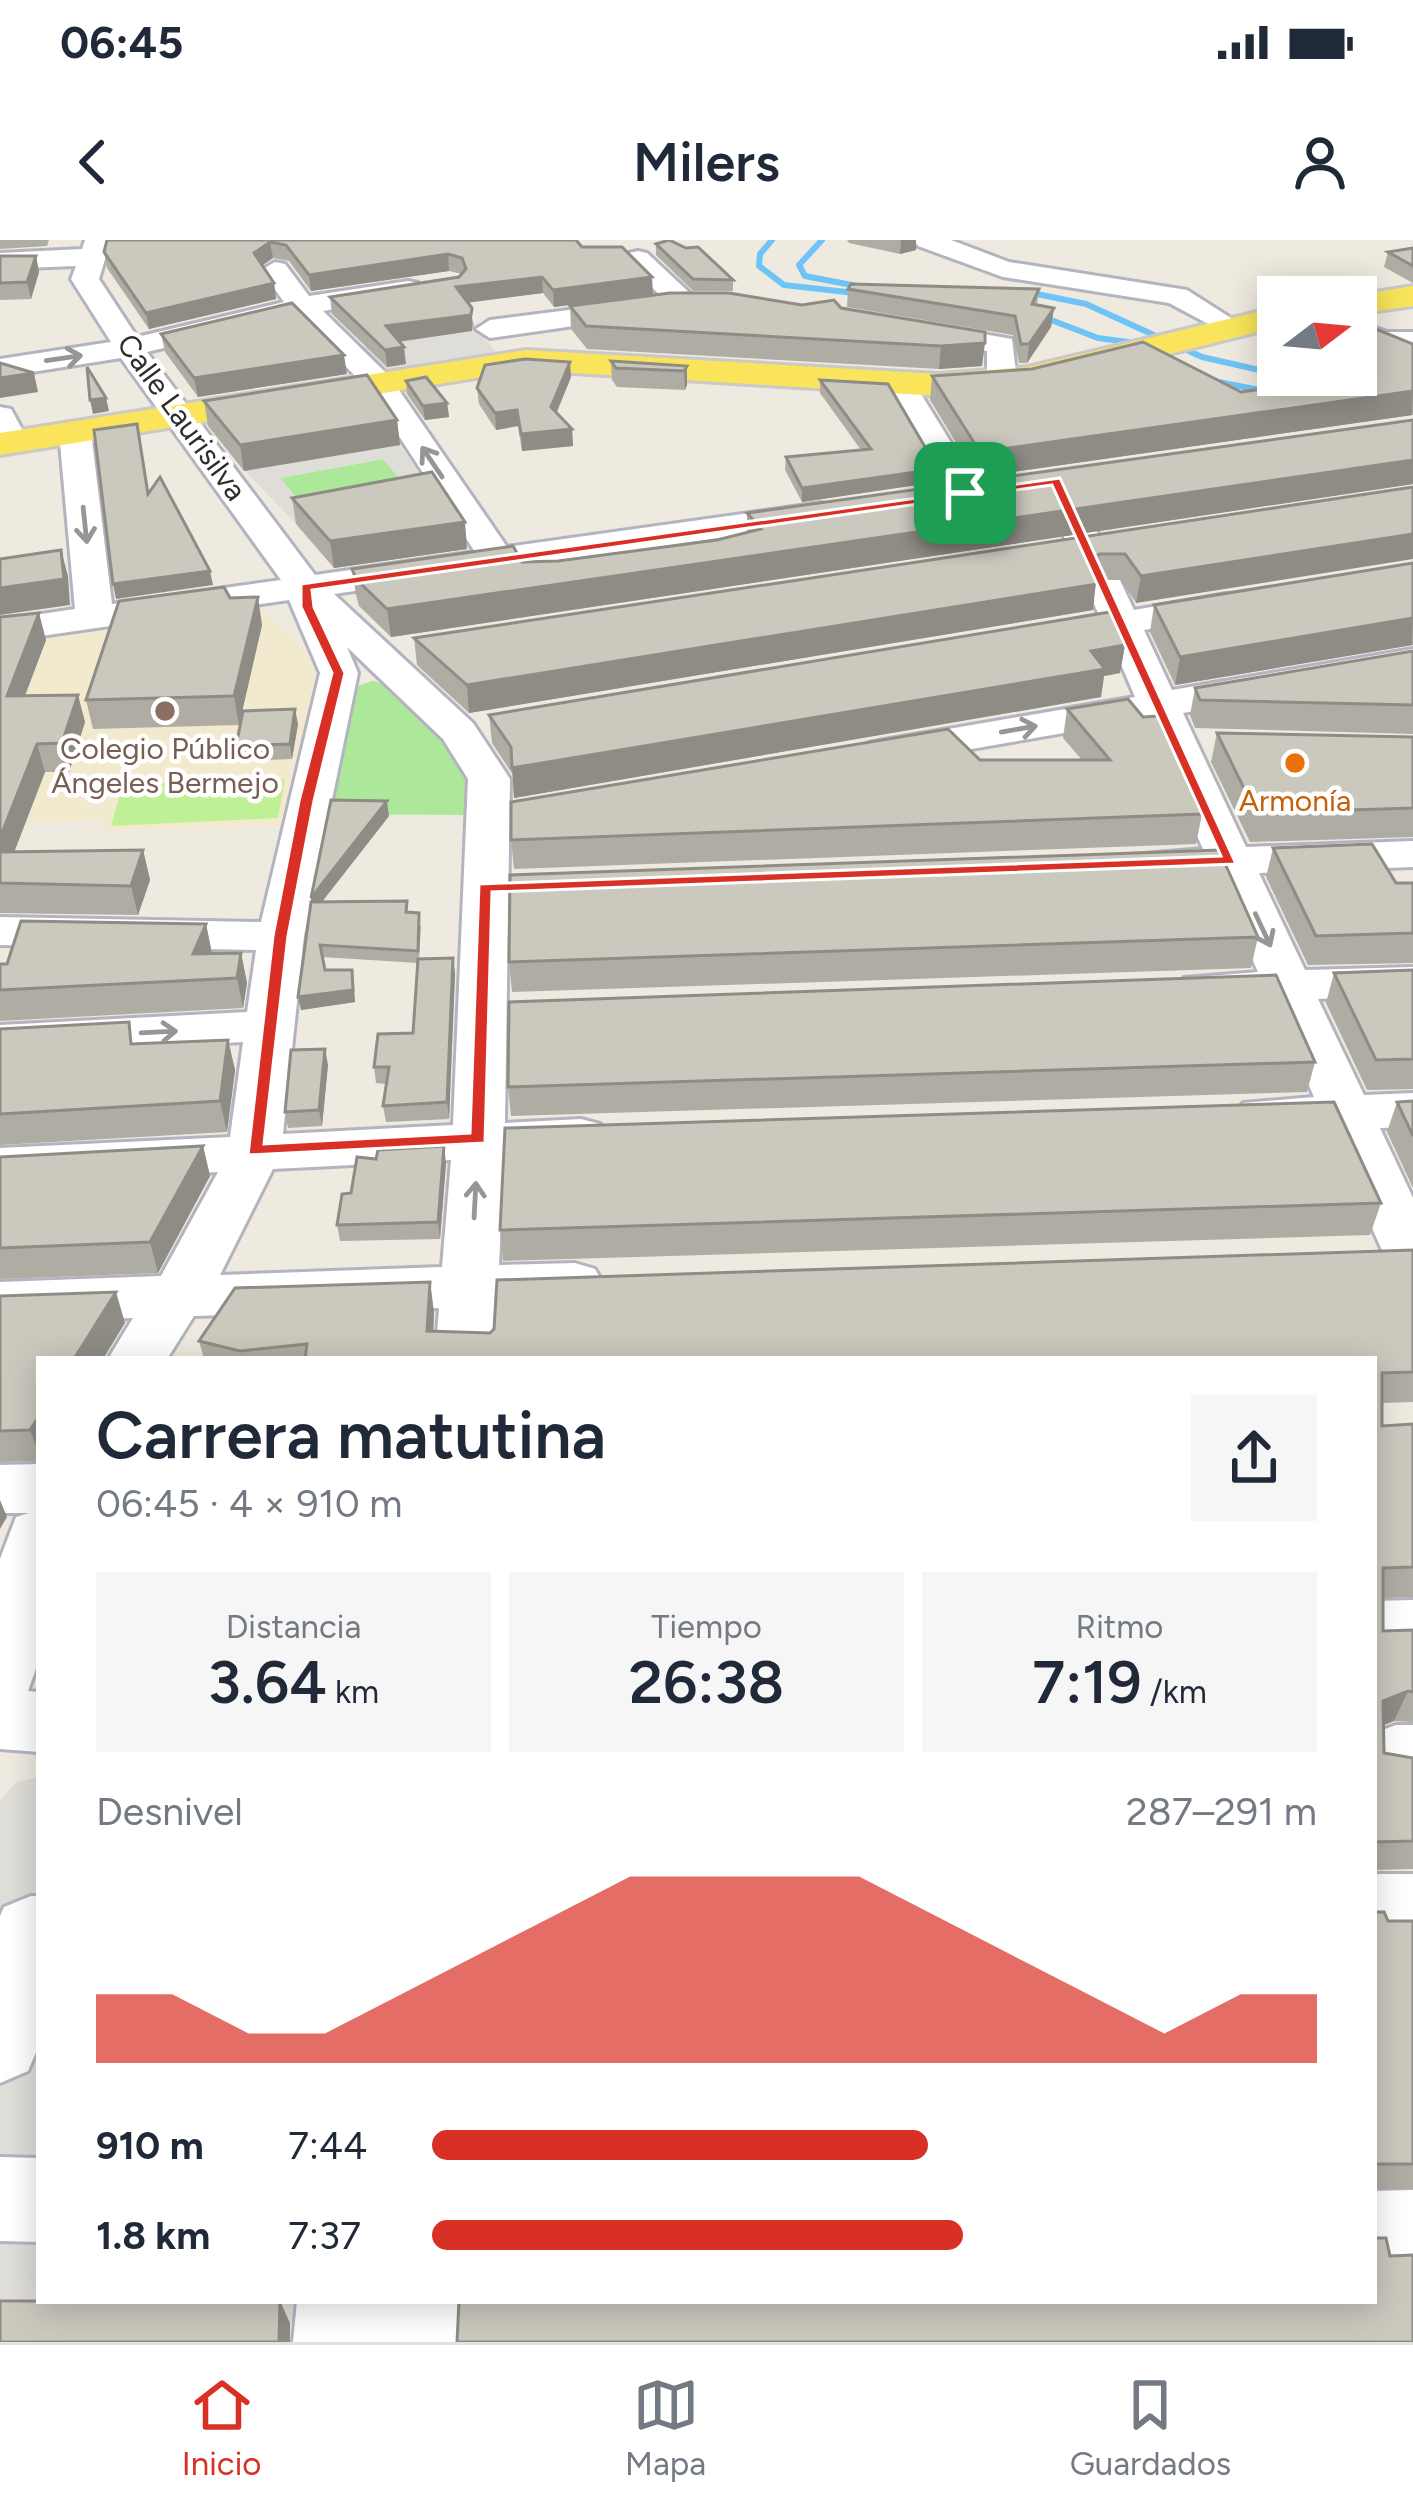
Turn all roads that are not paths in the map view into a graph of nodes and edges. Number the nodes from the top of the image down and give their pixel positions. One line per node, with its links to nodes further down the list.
1 (927, 240): 12 (street)
2 (95, 249): 4 (street); 15 (street, Calle Laurisilva)
3 (638, 259): 16 (street)
4 (0, 261)
5 (275, 270): 9 (street)
6 (429, 286): 9 (street)
7 (1413, 296): 8 (main road)
8 (1377, 301)
9 (302, 306): 15 (street); 20 (street)
10 (1257, 321): 12 (main road)
11 (872, 323): 19 (street)
12 (1231, 327): 19 (main road)
13 (1377, 338): 14 (street)
14 (1413, 341)
15 (129, 349): 17 (street, one-way to 15); 21 (street, Calle Laurisilva)
16 (526, 360): 18 (main road); 20 (main road)
17 (0, 368)
18 (898, 381): 19 (main road); 25 (street)
19 (1001, 381)
20 (379, 383): 21 (main road); 30 (street, one-way to 20)
21 (178, 416): 22 (main road); 31 (street, Calle Laurisilva)
22 (75, 432): 23 (main road); 33 (street, one-way to 33)
23 (4, 434)
24 (1100, 474): 28 (street)
25 (920, 499)
26 (853, 509): 30 (street)
27 (1133, 540): 28 (street)
28 (1087, 547): 29 (street); 34 (street)
29 (1040, 554)
30 (497, 559): 31 (street)
31 (305, 587): 33 (street); 37 (street, Calle Laurisilva)
32 (1256, 600): 34 (street)
33 (95, 618): 35 (street)
34 (1121, 623): 36 (street); 40 (street)
35 (0, 631)
36 (1003, 643)
37 (385, 660): 41 (street, Calle Laurisilva); 52 (street)
38 (1413, 661): 40 (street)
39 (506, 724): 41 (street)
40 (1169, 725): 42 (street); 43 (street, one-way to 40); 47 (street)
41 (459, 732): 45 (street, Calle Laurisilva)
42 (1225, 745)
43 (837, 760)
44 (536, 811): 45 (street)
45 (489, 819): 50 (street, Calle Laurisilva)
46 (1413, 854): 47 (street)
47 (1231, 861): 48 (street); 54 (street, one-way to 54)
48 (1114, 865)
49 (531, 886): 50 (street)
50 (484, 888): 62 (street, Calle Laurisilva)
51 (0, 931): 52 (street)
52 (280, 936): 56 (street)
53 (1413, 981): 54 (street)
54 (1288, 985): 55 (street); 59 (street)
55 (1146, 990)
56 (269, 1026): 57 (street, one-way to 56); 63 (street)
57 (0, 1040)
58 (1413, 1110): 59 (street)
59 (1347, 1112): 60 (street); 65 (street)
60 (1206, 1116)
61 (620, 1134): 62 (street)
62 (478, 1139): 63 (street); 67 (street, Calle Laurisilva, one-way to 62)
63 (255, 1151): 64 (street); 68 (street)
64 (0, 1166)
65 (1397, 1257)
66 (636, 1281): 67 (street)
67 (471, 1286): 68 (street); 71 (street, Calle Laurisilva)
68 (177, 1298): 69 (street); 70 (street)
69 (0, 1302)
70 (139, 1356)
71 (464, 1356)
72 (36, 1488): 73 (street)
73 (0, 1489)
74 (36, 1546): 77 (street)
75 (1413, 1628): 76 (street)
76 (1377, 1629)
77 (0, 1679)
78 (0, 1719): 79 (street)
79 (36, 1722)
80 (1377, 1909): 81 (street)
81 (1413, 1909)
82 (23, 1931): 83 (street)
83 (0, 2044)
84 (0, 2199): 85 (street)
85 (36, 2200)
86 (1413, 2232): 87 (street)
87 (1377, 2233)
88 (340, 2304): 90 (street)
89 (416, 2304): 91 (street)
90 (337, 2342)
91 (414, 2342)

